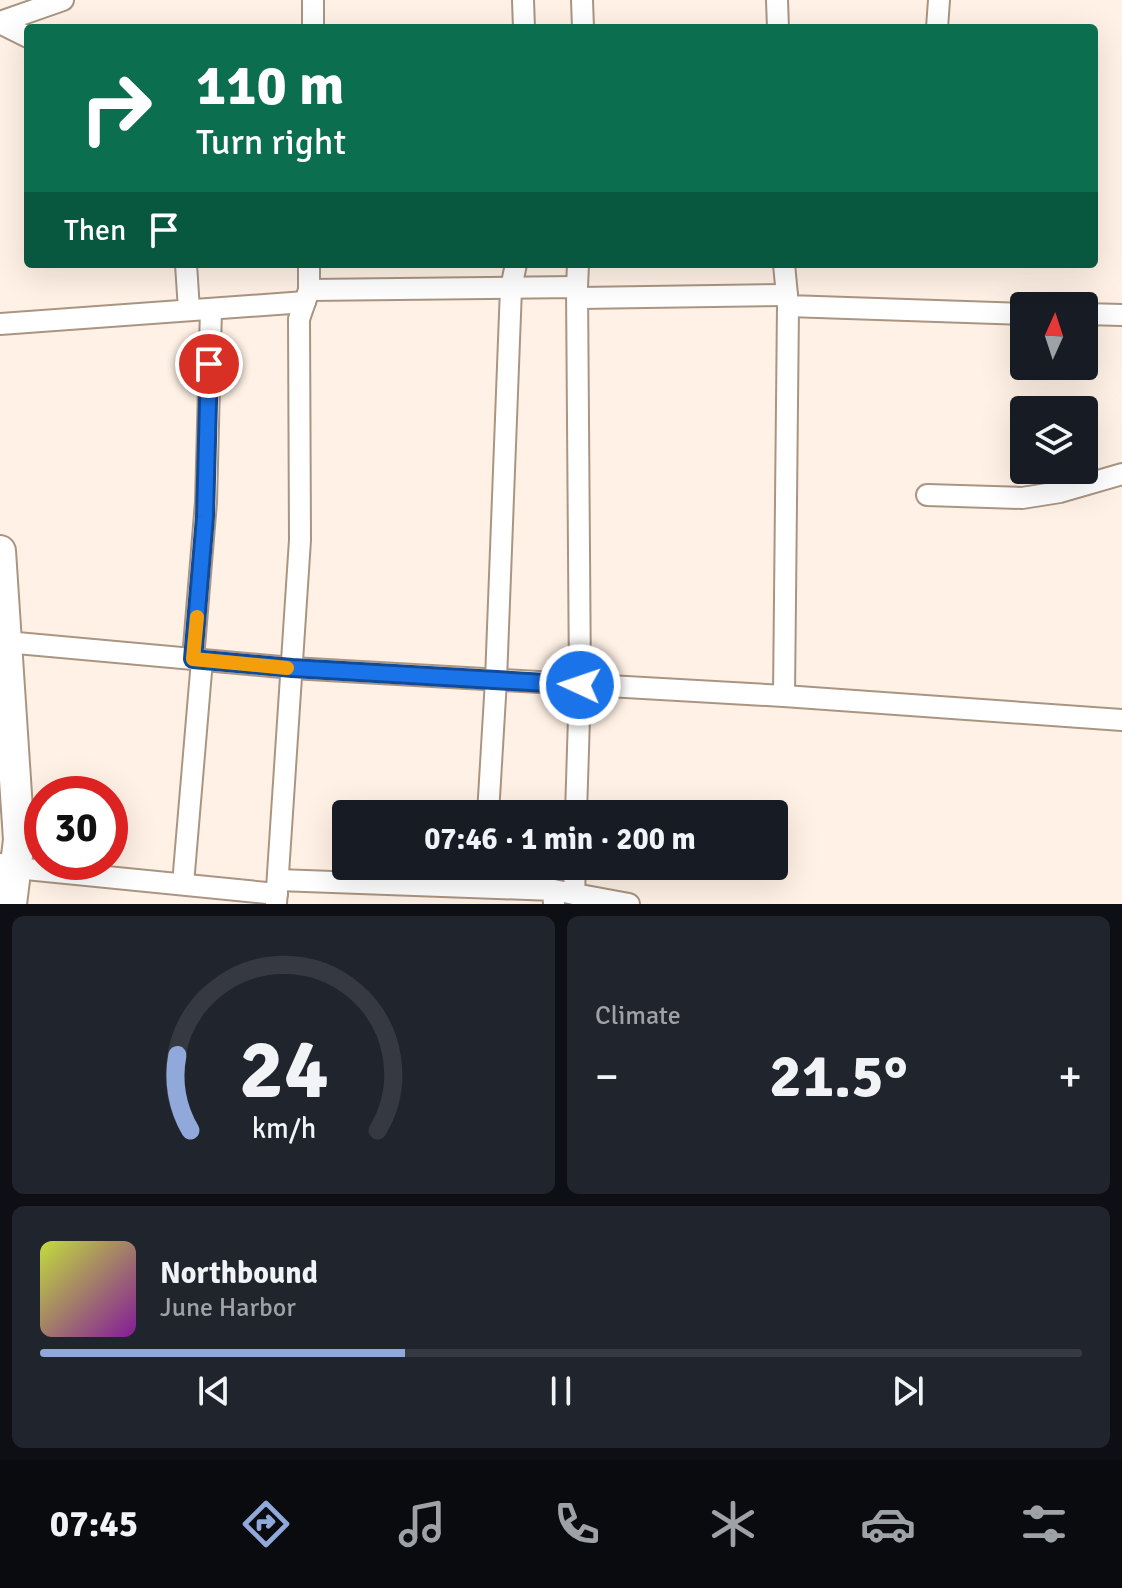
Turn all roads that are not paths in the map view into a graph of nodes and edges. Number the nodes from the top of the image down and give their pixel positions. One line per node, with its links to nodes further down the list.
1 (63, 0): 7 (street)
2 (313, 0): 8 (street)
3 (523, 0): 9 (street)
4 (582, 0): 10 (street)
5 (777, 0): 11 (street)
6 (939, 0): 12 (street)
7 (0, 23): 13 (street)
8 (313, 24)
9 (524, 24)
10 (583, 24)
11 (778, 24)
12 (937, 24)
13 (24, 35)
14 (186, 268): 24 (street)
15 (309, 268): 21 (street)
16 (515, 268): 19 (street)
17 (578, 268): 20 (street)
18 (784, 268): 22 (street)
19 (511, 288): 20 (street); 21 (street); 35 (street)
20 (578, 293): 22 (street); 36 (street)
21 (307, 296): 23 (street); 34 (street)
22 (787, 301): 25 (street); 37 (street)
23 (211, 309): 24 (street); 33 (street)
24 (189, 310): 28 (street)
25 (1010, 313)
26 (1098, 314): 27 (street)
27 (1122, 315)
28 (0, 324)
29 (1122, 474): 30 (street)
30 (927, 495)
31 (0, 551): 32 (street)
32 (6, 642): 33 (street); 41 (street)
33 (198, 660): 34 (street); 44 (street)
34 (292, 668): 35 (street); 46 (street)
35 (496, 680): 36 (street); 39 (street)
36 (580, 685): 37 (street); 40 (street)
37 (784, 696): 38 (street)
38 (1122, 720)
39 (489, 800)
40 (576, 800)
41 (8, 866): 44 (street); 49 (street)
42 (484, 880): 45 (street)
43 (574, 880): 47 (street)
44 (183, 884): 46 (street)
45 (484, 887): 46 (street); 48 (street)
46 (277, 893)
47 (574, 894): 48 (street); 50 (street)
48 (553, 897)
49 (11, 904)
50 (629, 904)

